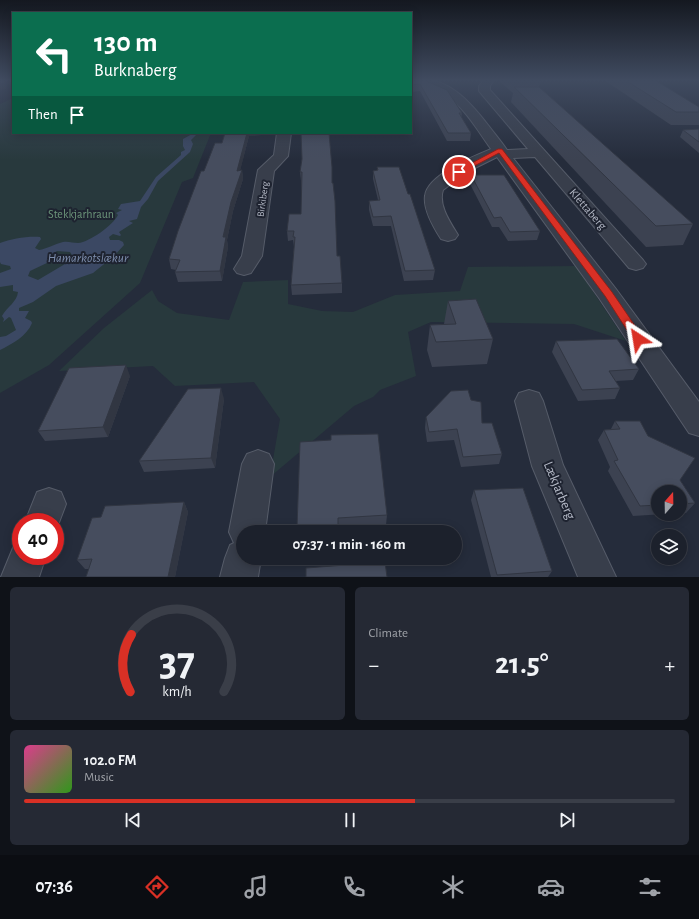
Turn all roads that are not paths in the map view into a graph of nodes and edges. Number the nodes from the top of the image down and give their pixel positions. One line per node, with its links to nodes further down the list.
1 (467, 107): 4 (street)
2 (499, 107): 5 (street, Klettaberg)
3 (284, 134): 8 (street, Birkiberg)
4 (502, 152): 5 (street); 6 (street); 10 (street)
5 (539, 153): 7 (street, Klettaberg)
6 (448, 235)
7 (636, 264)
8 (244, 269)
9 (529, 401): 17 (street, Lækjarberg)
10 (699, 424)
11 (258, 464): 12 (street)
12 (248, 525)
13 (25, 565): 15 (street)
14 (242, 565): 16 (street)
15 (20, 577)
16 (239, 577)
17 (597, 577)

